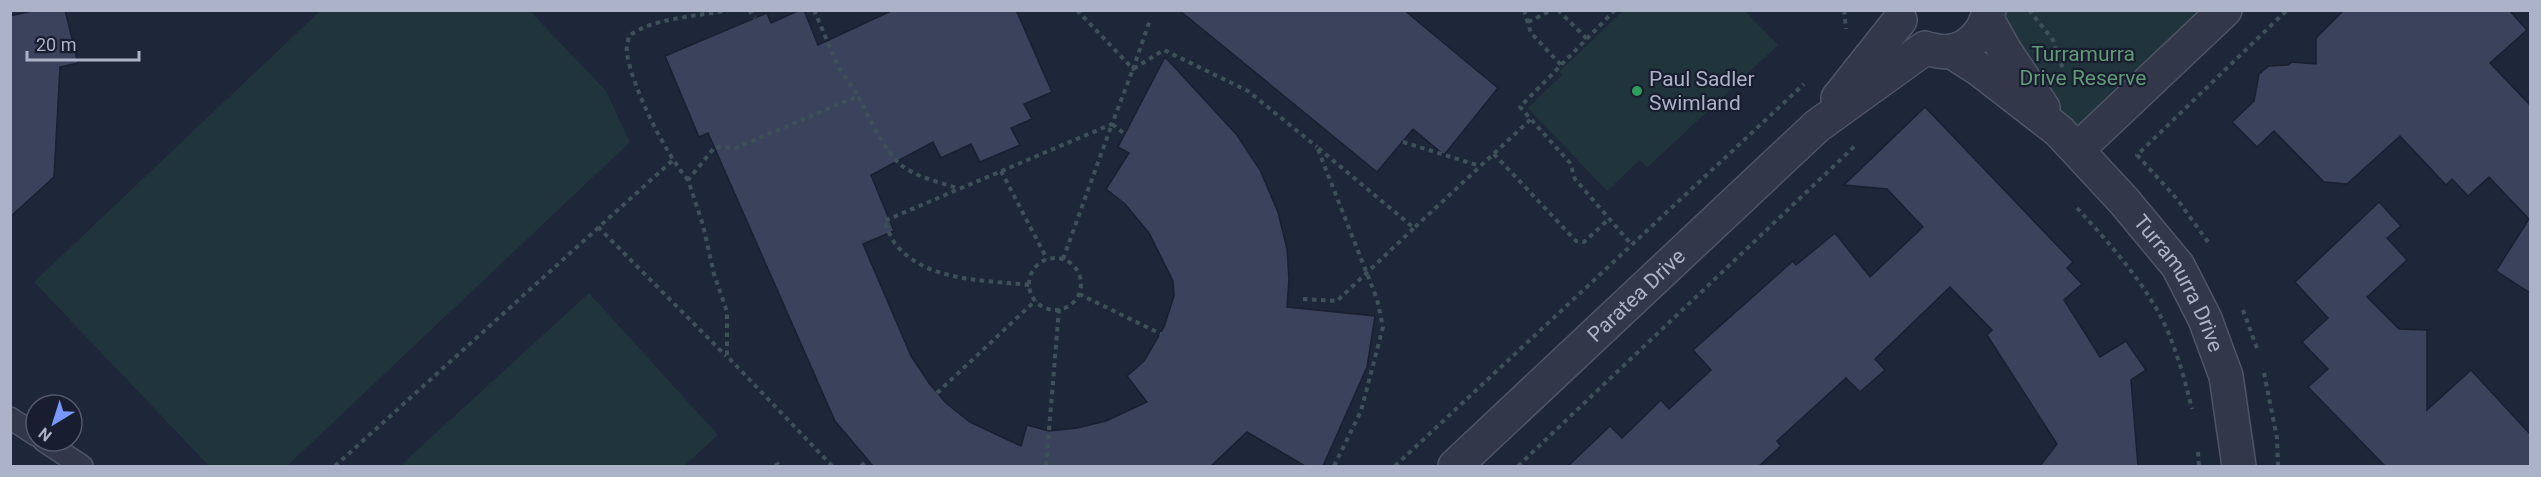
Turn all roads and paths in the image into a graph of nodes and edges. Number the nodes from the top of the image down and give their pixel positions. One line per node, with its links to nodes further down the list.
1 (729, 10): 36 (path)
2 (749, 10): 15 (path)
3 (814, 10): 25 (path)
4 (1077, 10): 22 (path)
5 (1524, 10): 17 (path)
6 (1552, 10): 17 (path)
7 (1558, 10): 19 (path)
8 (1615, 10): 19 (path)
9 (1844, 10): 18 (path)
10 (2029, 10): 24 (path)
11 (2225, 10): 30 (street)
12 (2286, 10): 35 (path)
13 (1899, 15): 20 (street, Turramurra Drive); 28 (street, Paratea Drive)
14 (1988, 15): 20 (street, Paratea Drive); 30 (street, Turramurra Drive)
15 (755, 18)
16 (1150, 20): 22 (path)
17 (1528, 22): 21 (path)
18 (1847, 35)
19 (1587, 39): 21 (path)
20 (1938, 50): 28 (street, Paratea Drive); 30 (street, Turramurra Drive)
21 (1562, 65): 26 (path)
22 (1132, 69): 27 (path); 33 (path)
23 (1810, 79): 45 (path)
24 (2067, 79)
25 (858, 96): 39 (path); 40 (path)
26 (1531, 119): 34 (path); 42 (path)
27 (1112, 124): 29 (path); 38 (path); 47 (path)
28 (1817, 126): 72 (street, Paratea Drive)
29 (1125, 134)
30 (2069, 140): 75 (street, Turramurra Drive)
31 (1861, 141): 73 (path)
32 (1403, 142): 37 (path)
33 (1317, 147): 44 (path); 48 (path)
34 (1494, 154): 37 (path); 42 (path)
35 (2137, 155)
36 (673, 160): 39 (path); 43 (path)
37 (1480, 166): 44 (path)
38 (1001, 171): 40 (path); 46 (path)
39 (688, 180): 55 (path)
40 (958, 189): 49 (path)
41 (2074, 204): 58 (path)
42 (1609, 219): 45 (path)
43 (598, 227): 55 (path); 64 (path)
44 (1414, 228): 48 (path)
45 (1631, 244): 71 (path)
46 (1047, 259): 47 (path); 49 (path)
47 (1063, 259): 50 (path)
48 (1366, 273): 51 (path); 70 (path)
49 (1029, 285): 52 (path)
50 (1079, 294): 53 (path); 54 (path)
51 (1303, 299)
52 (1036, 300): 53 (path); 56 (path)
53 (1059, 309): 69 (path)
54 (1161, 334)
55 (727, 356): 67 (path)
56 (937, 393)
57 (10, 418): 59 (lane)
58 (2194, 419)
59 (24, 427)
60 (2198, 448): 74 (path)
61 (62, 453): 63 (lane)
62 (867, 461): 68 (path)
63 (82, 466)
64 (335, 466)
65 (775, 466): 66 (path)
66 (780, 466)
67 (832, 466)
68 (861, 466)
69 (1046, 466)
70 (1334, 466)
71 (1395, 466)
72 (1455, 466)
73 (1518, 466)
74 (2199, 466)
75 (2239, 466)

